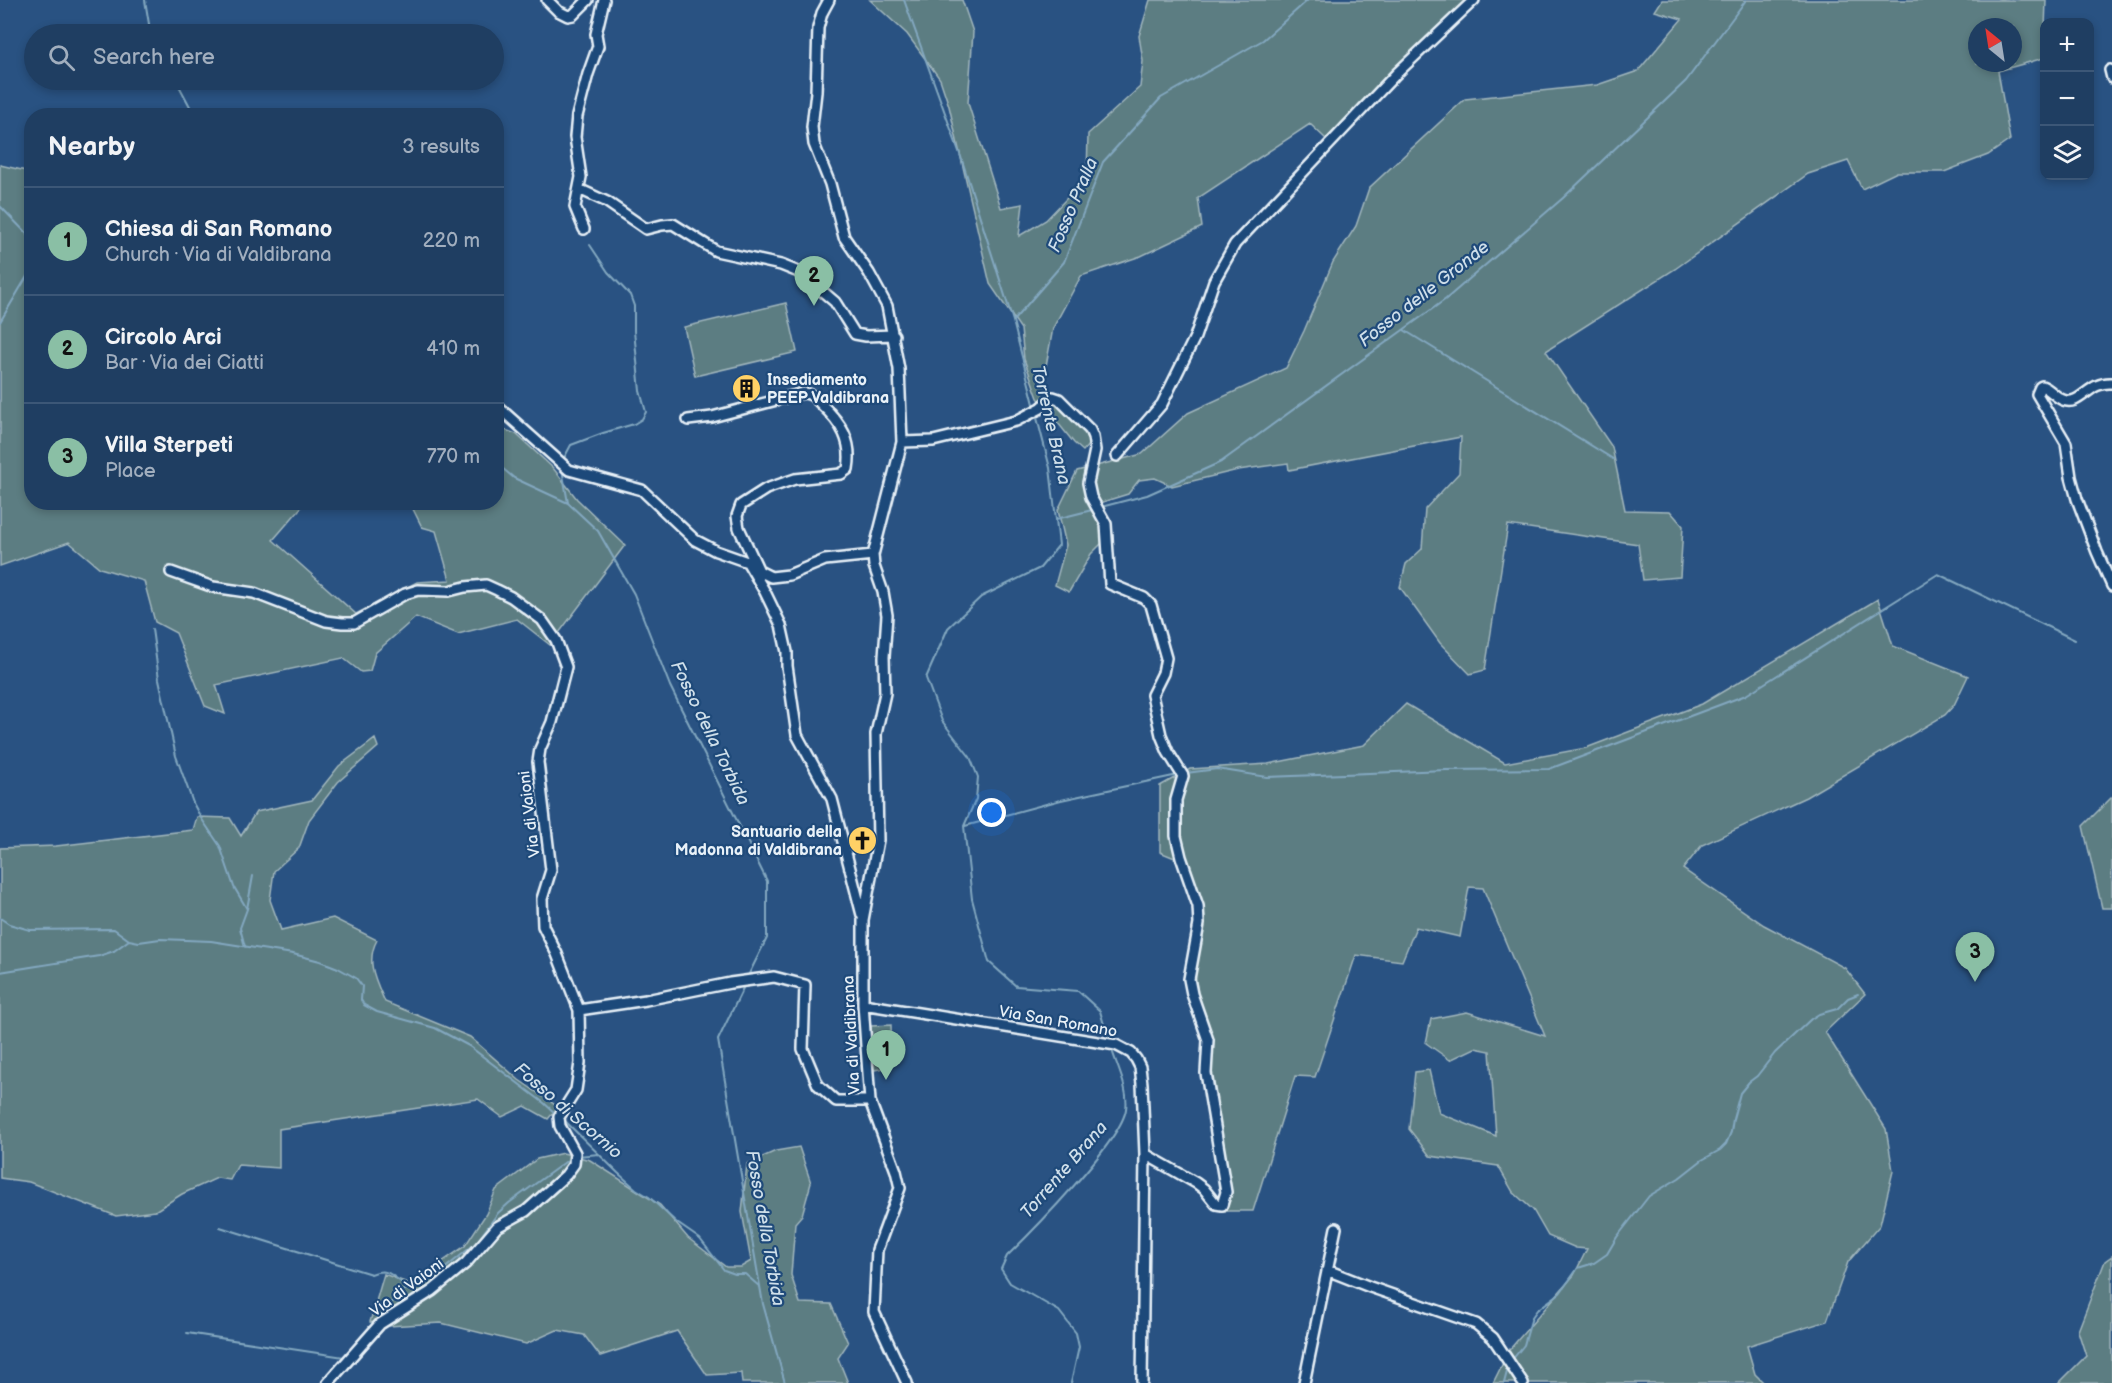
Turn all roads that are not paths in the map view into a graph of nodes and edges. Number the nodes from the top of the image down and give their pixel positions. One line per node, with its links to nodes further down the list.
1 (547, 0): 2 (street)
2 (588, 0)
3 (604, 0): 6 (street)
4 (830, 0): 8 (street, Via di Valdibrana)
5 (1474, 0): 13 (street)
6 (579, 189): 7 (street); 8 (street)
7 (584, 229)
8 (894, 335): 12 (street, Via di Valdibrana)
9 (2112, 383): 17 (street)
10 (504, 412): 15 (street)
11 (688, 420): 15 (street, Via di Valdibrana)
12 (902, 442): 14 (street, Via di Valdibrana); 22 (street)
13 (1117, 456)
14 (873, 555): 15 (street); 18 (street, Via di Valdibrana)
15 (751, 564): 18 (street, Via di Valdibrana)
16 (171, 572): 20 (street, Via di Vaioni)
17 (2112, 586)
18 (863, 920): 19 (street, Via di Valdibrana)
19 (863, 1004): 21 (street, Via di Valdibrana); 22 (street, Via San Romano)
20 (579, 1010): 21 (street); 25 (street, Via di Vaioni)
21 (870, 1101): 26 (street, Via di Valdibrana)
22 (1144, 1154): 27 (street, Via San Romano)
23 (1336, 1228): 24 (street)
24 (1327, 1270): 28 (street); 29 (street)
25 (328, 1383)
26 (907, 1383)
27 (1142, 1383)
28 (1304, 1383)
29 (1523, 1383)

